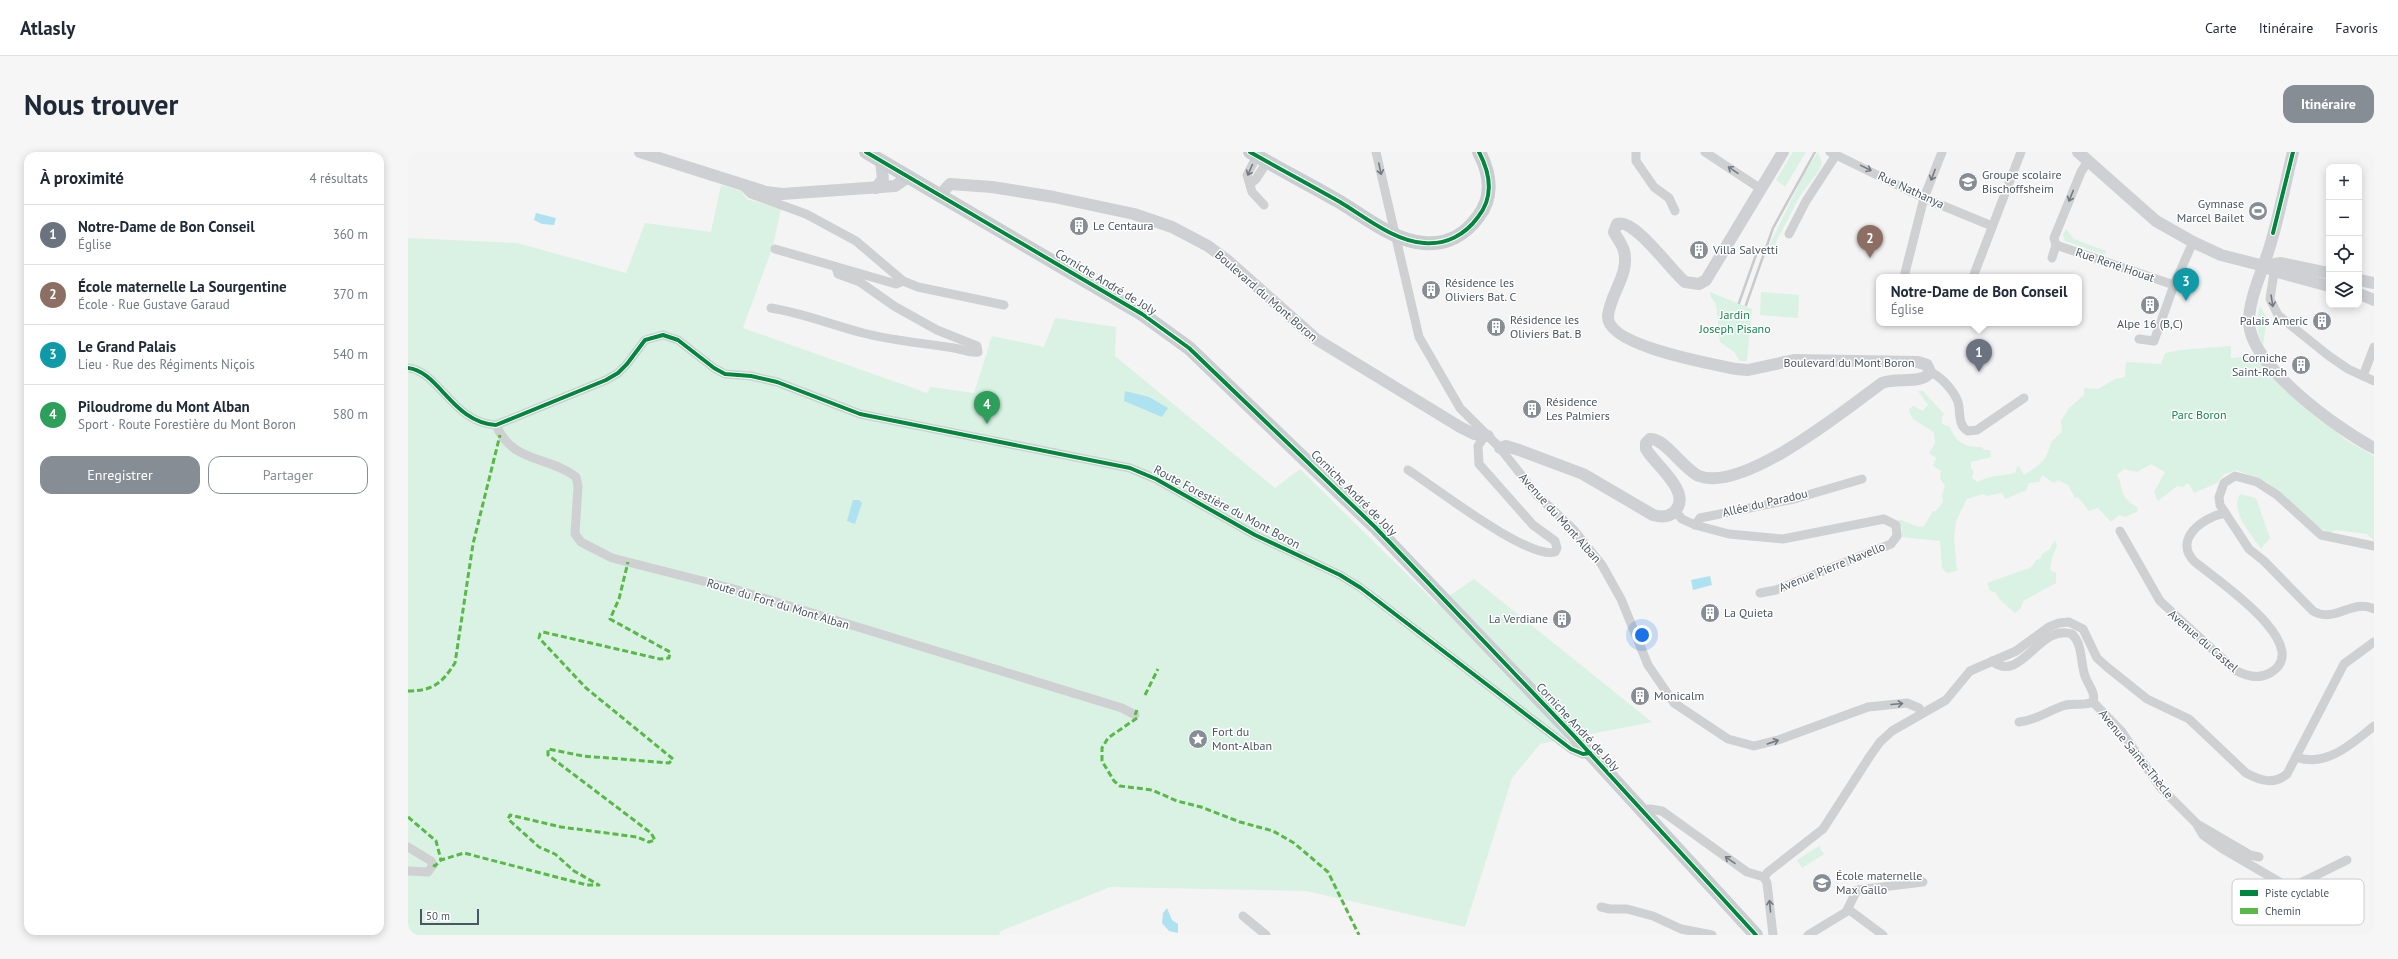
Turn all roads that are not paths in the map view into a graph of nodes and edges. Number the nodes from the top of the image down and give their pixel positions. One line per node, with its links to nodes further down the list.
1 (640, 152): 17 (street)
2 (866, 152): 14 (main road, Corniche André de Joly)
3 (1376, 152): 25 (street, Avenue du Mont Alban, one-way to 25)
4 (1478, 152): 27 (main road)
5 (1705, 152): 19 (street, one-way to 5)
6 (1783, 152): 19 (street, Boulevard du Mont Boron)
7 (1942, 152): 21 (street, one-way to 21)
8 (2020, 152): 24 (street)
9 (2078, 152): 15 (street)
10 (2293, 152): 34 (street)
11 (1638, 153): 23 (street)
12 (1833, 153): 21 (street, Rue Nathanya, one-way to 21); 26 (street)
13 (1258, 157): 22 (street); 25 (main road)
14 (881, 161): 16 (main road, Corniche André de Joly); 18 (street)
15 (2088, 161): 28 (street); 29 (street, one-way to 29)
16 (908, 177): 18 (street); 20 (main road, Corniche André de Joly)
17 (743, 186): 18 (street); 38 (street)
18 (876, 188)
19 (1761, 189): 50 (street, Boulevard du Mont Boron)
20 (939, 196): 55 (street, Boulevard du Mont Boron); 76 (main road, Corniche André de Joly)
21 (1924, 198): 24 (street, Rue Nathanya); 36 (street)
22 (1264, 205)
23 (1675, 211)
24 (1992, 226): 37 (street)
25 (1394, 234): 27 (main road); 31 (street, Avenue du Mont Alban)
26 (1789, 234)
27 (1415, 242): 31 (street)
28 (2192, 242): 34 (street); 42 (street)
29 (2056, 245): 32 (street); 42 (street, Rue René Houat)
30 (775, 249): 33 (street)
31 (1400, 258): 55 (street, Avenue du Mont Alban)
32 (2052, 258)
33 (836, 267): 38 (street); 46 (street)
34 (2271, 267): 35 (street); 41 (street); 51 (street, one-way to 51); 57 (street)
35 (2326, 273)
36 (1905, 274)
37 (1974, 274)
38 (903, 281): 45 (street)
39 (2362, 281): 40 (street)
40 (2374, 283)
41 (2326, 285)
42 (2174, 286): 47 (street)
43 (2362, 295): 44 (street)
44 (2374, 300)
45 (1004, 305)
46 (771, 308)
47 (2139, 339)
48 (2374, 347): 51 (street)
49 (408, 368): 54 (street)
50 (1930, 372): 53 (street); 60 (street, Boulevard du Mont Boron)
51 (2363, 376): 52 (street)
52 (2374, 381)
53 (2024, 398)
54 (496, 425): 73 (street, Route du Fort du Mont Alban); 76 (street, Route Forestière du Mont Boron)
55 (1486, 437): 56 (street, Avenue du Mont Alban); 58 (street)
56 (1500, 448): 60 (street); 72 (street, Avenue du Mont Alban, one-way to 72)
57 (2374, 448)
58 (1408, 470)
59 (1862, 479): 62 (street, Allée du Paradou)
60 (1675, 511): 62 (street)
61 (2225, 513): 63 (street, Avenue du Castel); 64 (street); 66 (street)
62 (1695, 525): 65 (street, Avenue Pierre Navello)
63 (2120, 532)
64 (2374, 546)
65 (1760, 593)
66 (2374, 609)
67 (2374, 642): 77 (street)
68 (2008, 655): 69 (street); 70 (street); 77 (street)
69 (1992, 661): 70 (street); 72 (street)
70 (2014, 664): 71 (street)
71 (2093, 702): 74 (street); 80 (street, Avenue Sainte-Thècle)
72 (1922, 713): 86 (street)
73 (1135, 715)
74 (2019, 722)
75 (2374, 726): 77 (street)
76 (1590, 753): 78 (main road, Corniche André de Joly)
77 (2296, 757)
78 (1642, 810): 79 (street); 81 (main road, Corniche André de Joly)
79 (1670, 819): 81 (street); 86 (street, one-way to 79)
80 (2196, 823): 83 (street, Avenue Sainte-Thècle); 87 (street, Avenue Sainte-Thècle)
81 (1656, 826): 95 (main road, Corniche André de Joly)
82 (408, 847): 85 (street)
83 (2259, 857)
84 (2347, 860): 88 (street, Avenue Sainte-Thècle)
85 (408, 871)
86 (1764, 877): 96 (street, one-way to 86)
87 (2275, 879)
88 (2308, 879)
89 (1923, 882): 91 (street)
90 (1601, 907): 94 (street)
91 (1848, 909): 97 (street); 98 (street)
92 (1243, 916): 93 (street)
93 (1266, 935)
94 (1712, 935)
95 (1756, 935)
96 (1773, 935)
97 (1808, 935)
98 (1883, 935)

